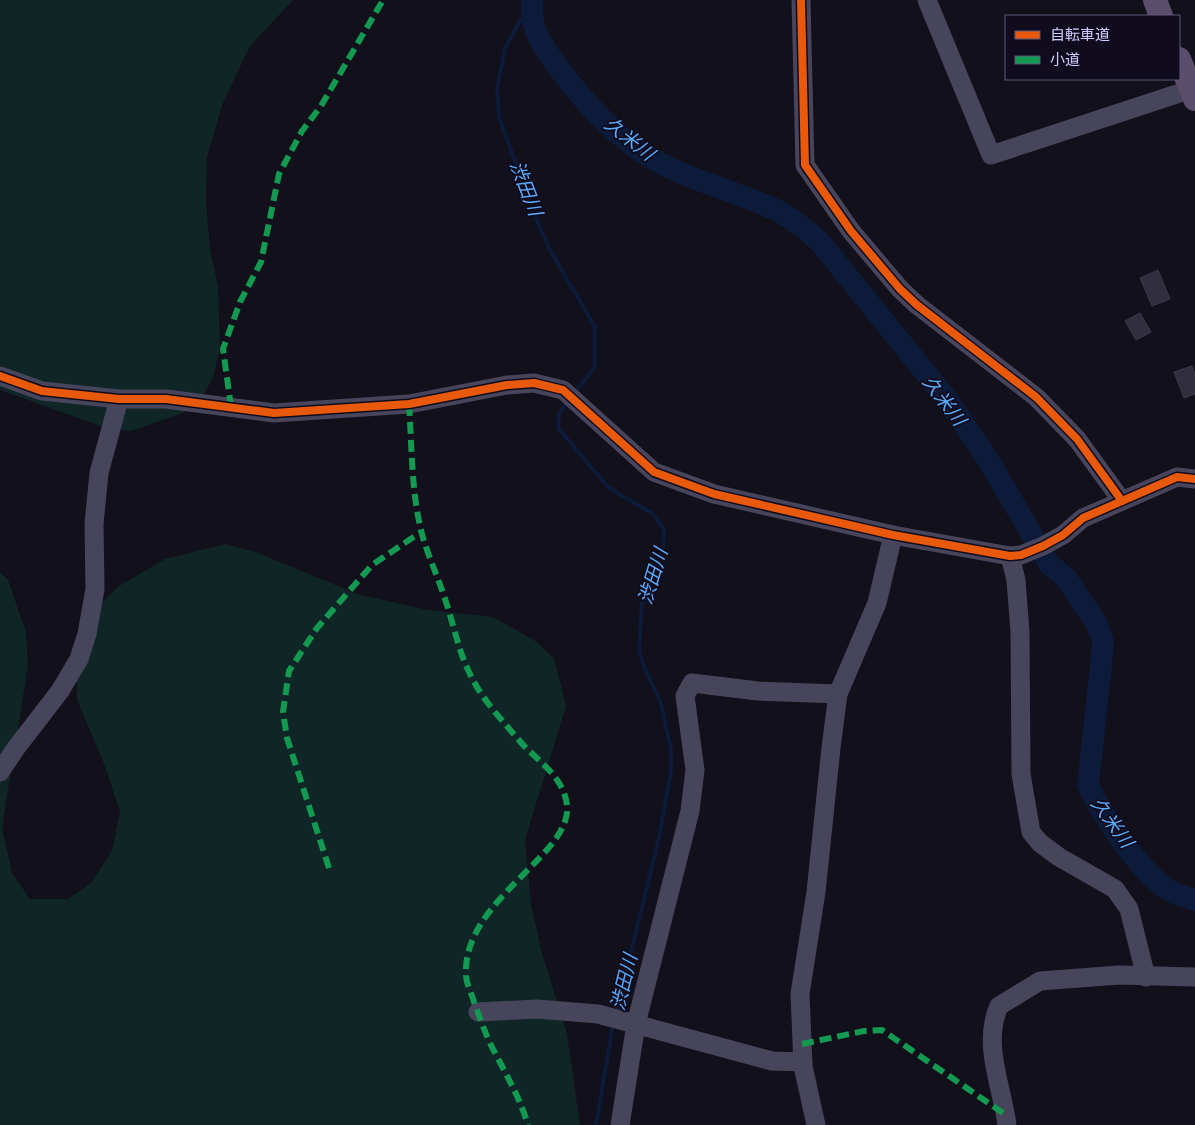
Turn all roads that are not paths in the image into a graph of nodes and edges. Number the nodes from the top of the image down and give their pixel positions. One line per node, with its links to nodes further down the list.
1 (801, 0): 10 (street)
2 (927, 0): 6 (street)
3 (1155, 0): 4 (main road)
4 (1161, 15)
5 (1180, 61): 6 (main road)
6 (1194, 92)
7 (0, 376): 8 (street)
8 (119, 399): 11 (street); 14 (street)
9 (1195, 479): 10 (street)
10 (1122, 501): 12 (street)
11 (893, 535): 12 (street); 13 (street)
12 (1015, 555): 15 (street)
13 (838, 694): 18 (street); 19 (street)
14 (0, 772)
15 (1146, 976): 16 (street); 22 (street)
16 (1195, 977)
17 (478, 1012): 18 (street)
18 (632, 1023): 19 (street); 20 (street)
19 (803, 1062): 21 (street)
20 (620, 1125)
21 (816, 1125)
22 (1007, 1125)

